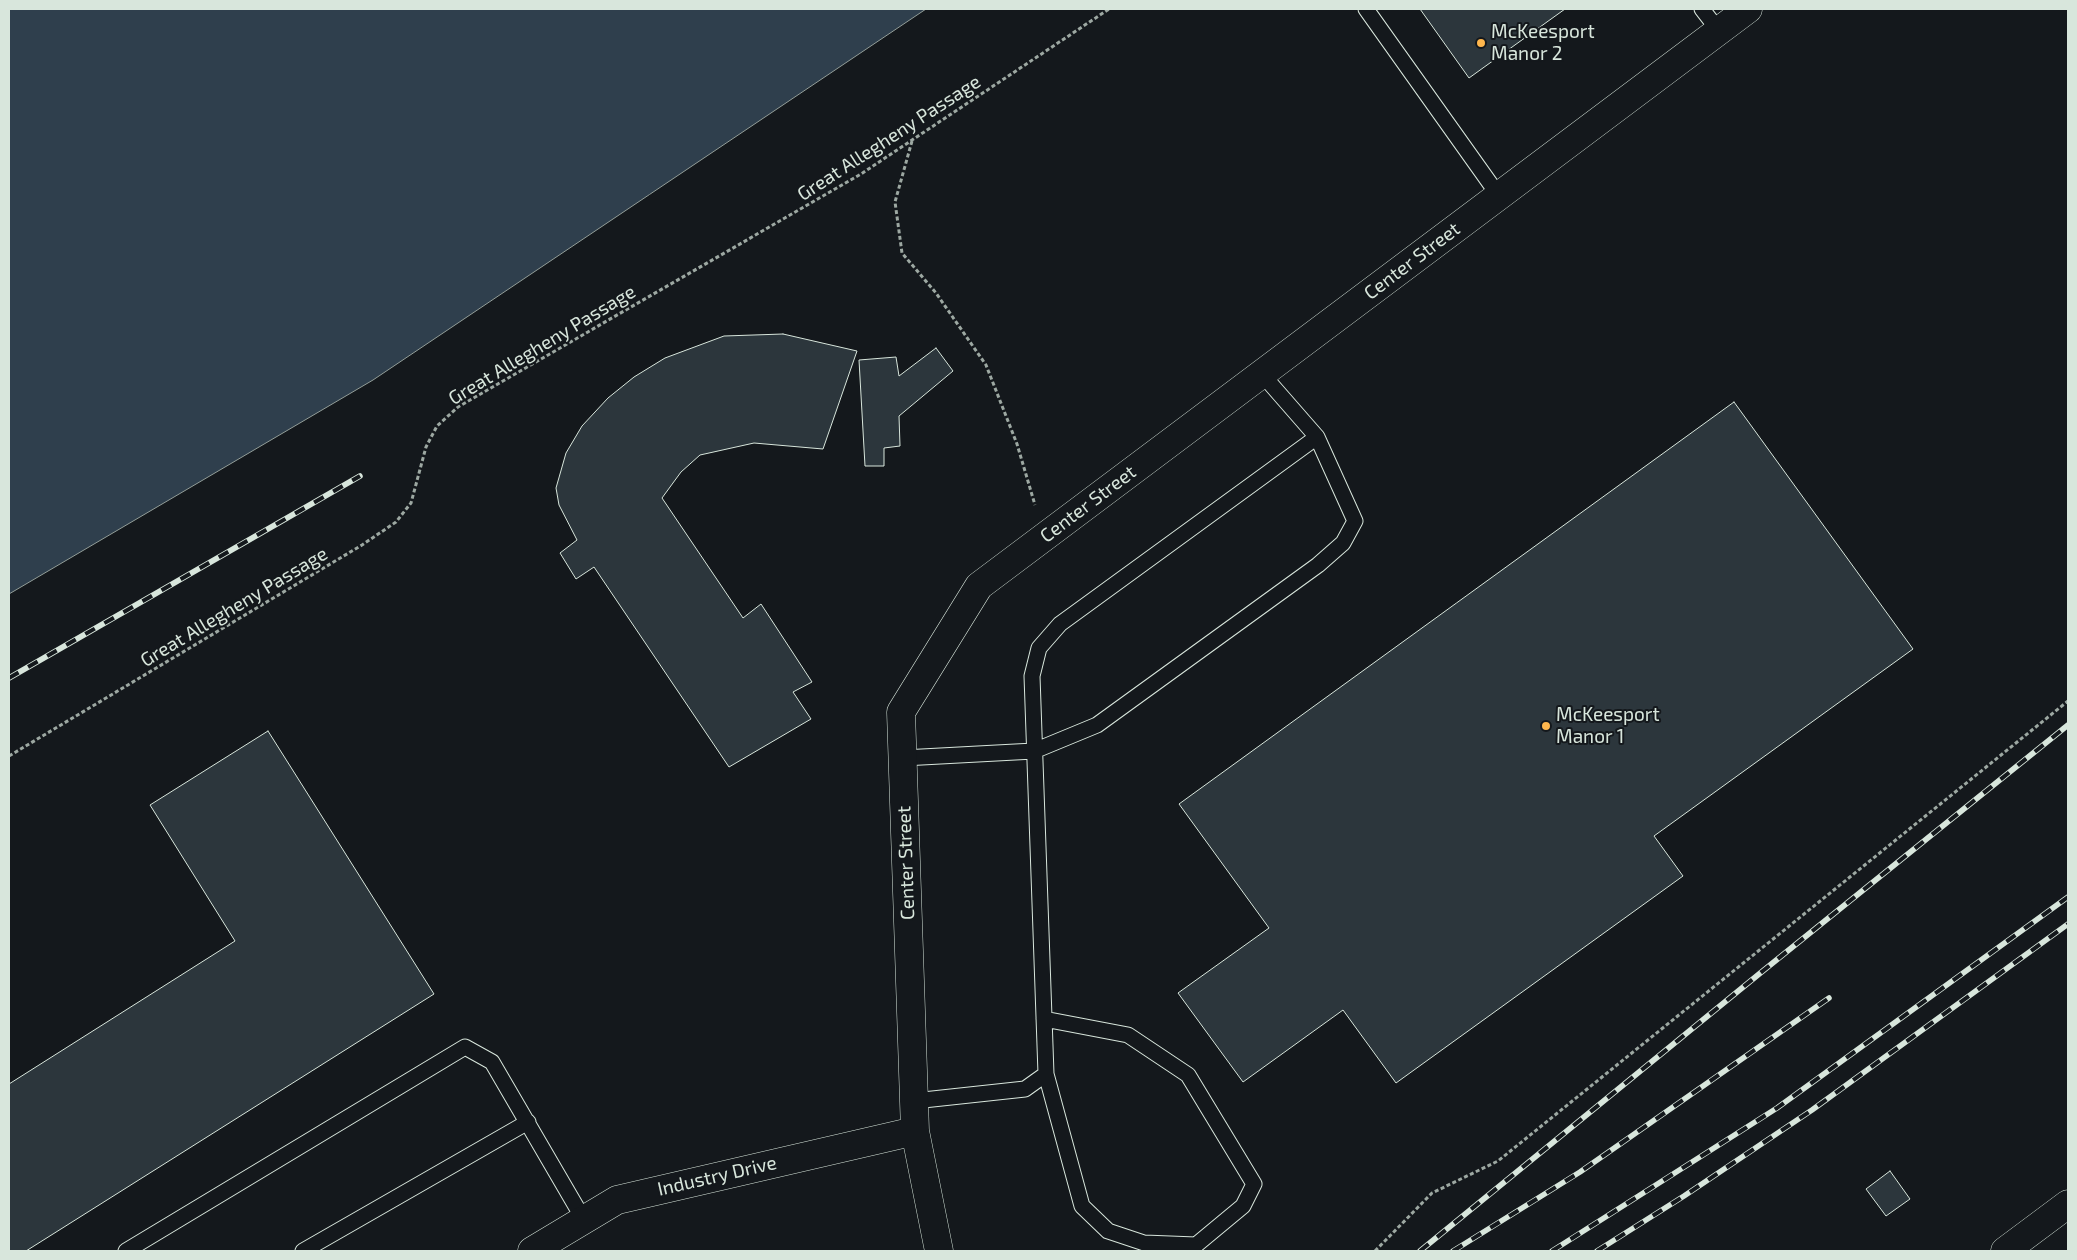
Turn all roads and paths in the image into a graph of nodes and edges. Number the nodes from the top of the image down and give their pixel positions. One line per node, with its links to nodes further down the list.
1 (1109, 9): 6 (path, Great Allegheny Passage)
2 (1366, 9): 7 (lane)
3 (1702, 9): 5 (lane)
4 (1748, 9): 5 (street, Center Street)
5 (1720, 30): 7 (street, Center Street)
6 (912, 140): 10 (path); 13 (path, Great Allegheny Passage)
7 (1499, 196): 8 (street, Center Street)
8 (1262, 374): 9 (lane); 10 (street, Center Street)
9 (1317, 437): 12 (lane); 12 (lane)
10 (1044, 537): 14 (street, Center Street)
11 (2068, 701): 26 (path)
12 (1034, 750): 14 (lane); 15 (lane)
13 (9, 756)
14 (903, 758): 17 (street, Center Street)
15 (1044, 1019): 16 (lane); 16 (lane)
16 (1046, 1074): 17 (lane)
17 (914, 1101): 19 (street, Center Street)
18 (528, 1122): 21 (lane); 23 (lane); 24 (lane)
19 (915, 1131): 21 (street, Industry Drive); 25 (street, Center Street)
20 (2065, 1214): 27 (street)
21 (584, 1220): 22 (street, Industry Drive)
22 (537, 1250)
23 (126, 1251)
24 (303, 1251)
25 (939, 1251)
26 (1375, 1251)
27 (2005, 1251)

